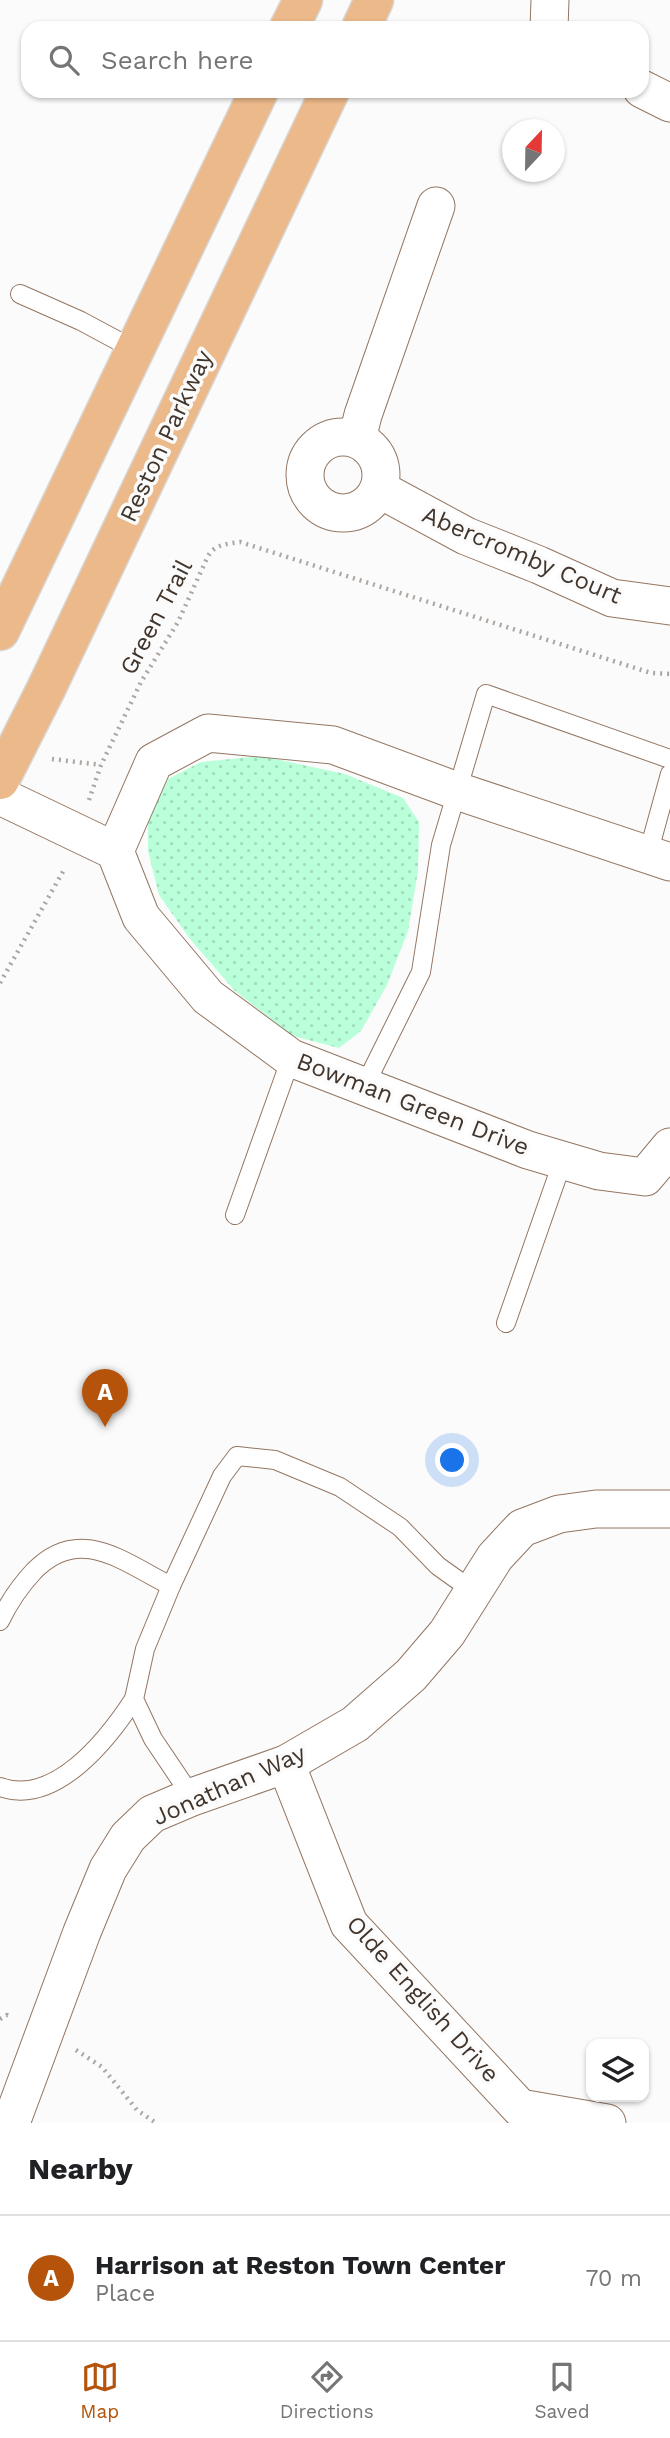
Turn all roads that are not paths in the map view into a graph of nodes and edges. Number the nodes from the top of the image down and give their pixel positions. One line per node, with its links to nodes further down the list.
1 (303, 0): 3 (main road)
2 (374, 0): 4 (main road)
3 (292, 21)
4 (364, 21)
5 (649, 92): 8 (street)
6 (256, 98): 11 (main road)
7 (327, 98): 18 (main road, Reston Parkway)
8 (670, 103)
9 (436, 206): 12 (street)
10 (20, 294): 11 (lane)
11 (135, 350): 15 (main road)
12 (357, 439): 13 (street); 13 (street)
13 (379, 489): 14 (street, Abercromby Court)
14 (670, 606)
15 (0, 631)
16 (670, 760): 19 (lane)
17 (670, 774): 22 (lane)
18 (0, 780)
19 (457, 791): 21 (street); 22 (street); 24 (lane)
20 (0, 796): 21 (street)
21 (115, 851): 23 (street, Bowman Green Drive)
22 (659, 858)
23 (291, 1058): 24 (street, Bowman Green Drive); 27 (lane)
24 (365, 1085): 26 (street, Bowman Green Drive)
25 (670, 1147): 26 (street, Bowman Green Drive)
26 (564, 1160): 28 (lane)
27 (235, 1214)
28 (506, 1323)
29 (670, 1509): 31 (street, Jonathan Way)
30 (171, 1586): 31 (lane); 32 (lane); 33 (lane)
31 (473, 1591): 34 (street, Jonathan Way)
32 (0, 1621)
33 (134, 1699): 35 (lane); 36 (lane)
34 (286, 1764): 36 (street, Jonathan Way); 37 (street, Olde English Drive)
35 (0, 1787)
36 (192, 1797): 38 (street, Jonathan Way)
37 (586, 2121)
38 (12, 2123)

